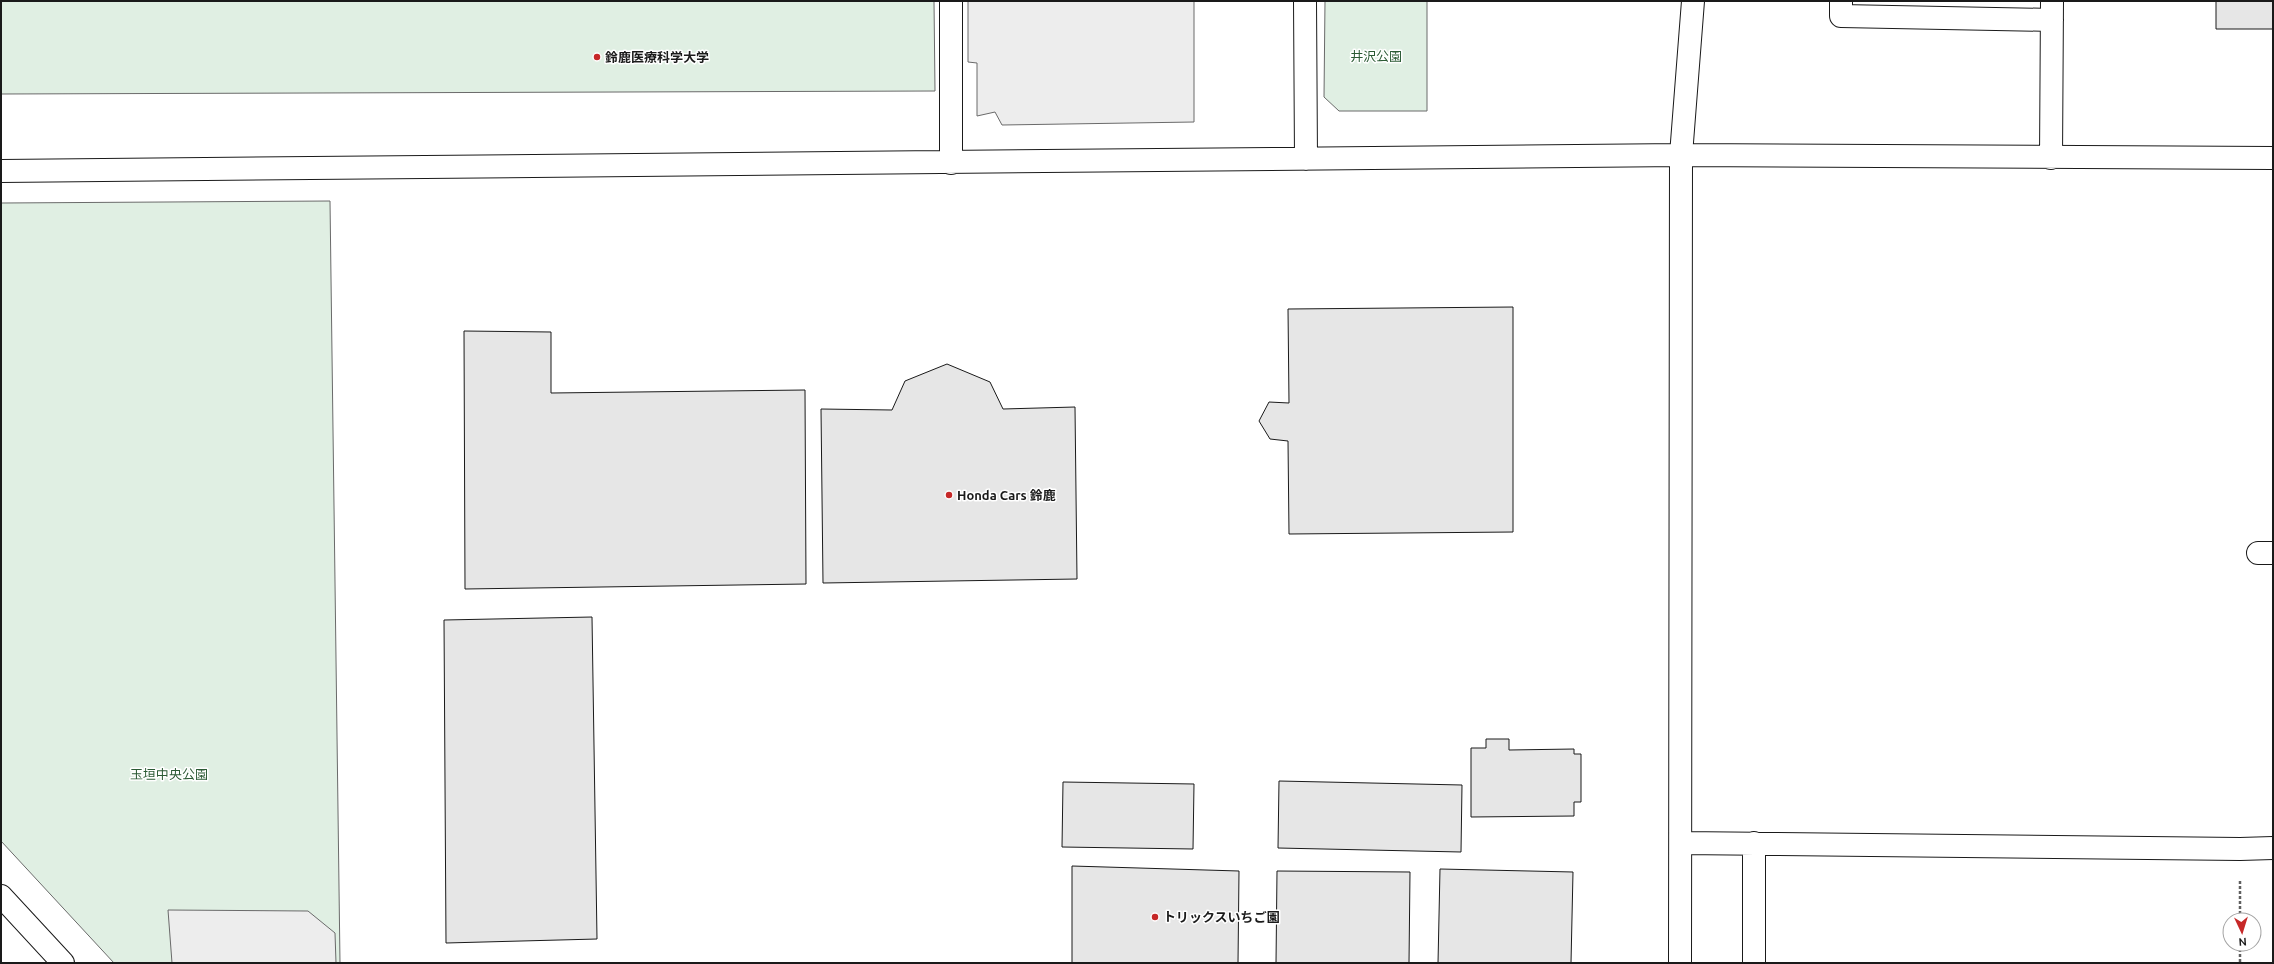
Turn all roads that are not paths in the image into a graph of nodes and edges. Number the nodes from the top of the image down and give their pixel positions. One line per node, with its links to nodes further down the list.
1 (951, 1): 10 (street)
2 (1305, 1): 9 (street)
3 (1693, 1): 6 (street)
4 (1841, 1): 5 (street)
5 (2052, 10): 7 (street)
6 (1681, 155): 7 (street); 9 (street); 12 (street)
7 (2050, 158): 8 (street)
8 (2273, 158)
9 (1306, 159): 10 (street)
10 (951, 163): 11 (street)
11 (1, 171)
12 (1681, 843): 13 (street); 17 (street)
13 (1754, 843): 14 (street); 18 (street)
14 (2273, 848)
15 (1, 896): 16 (street)
16 (63, 963)
17 (1680, 963)
18 (1754, 963)

